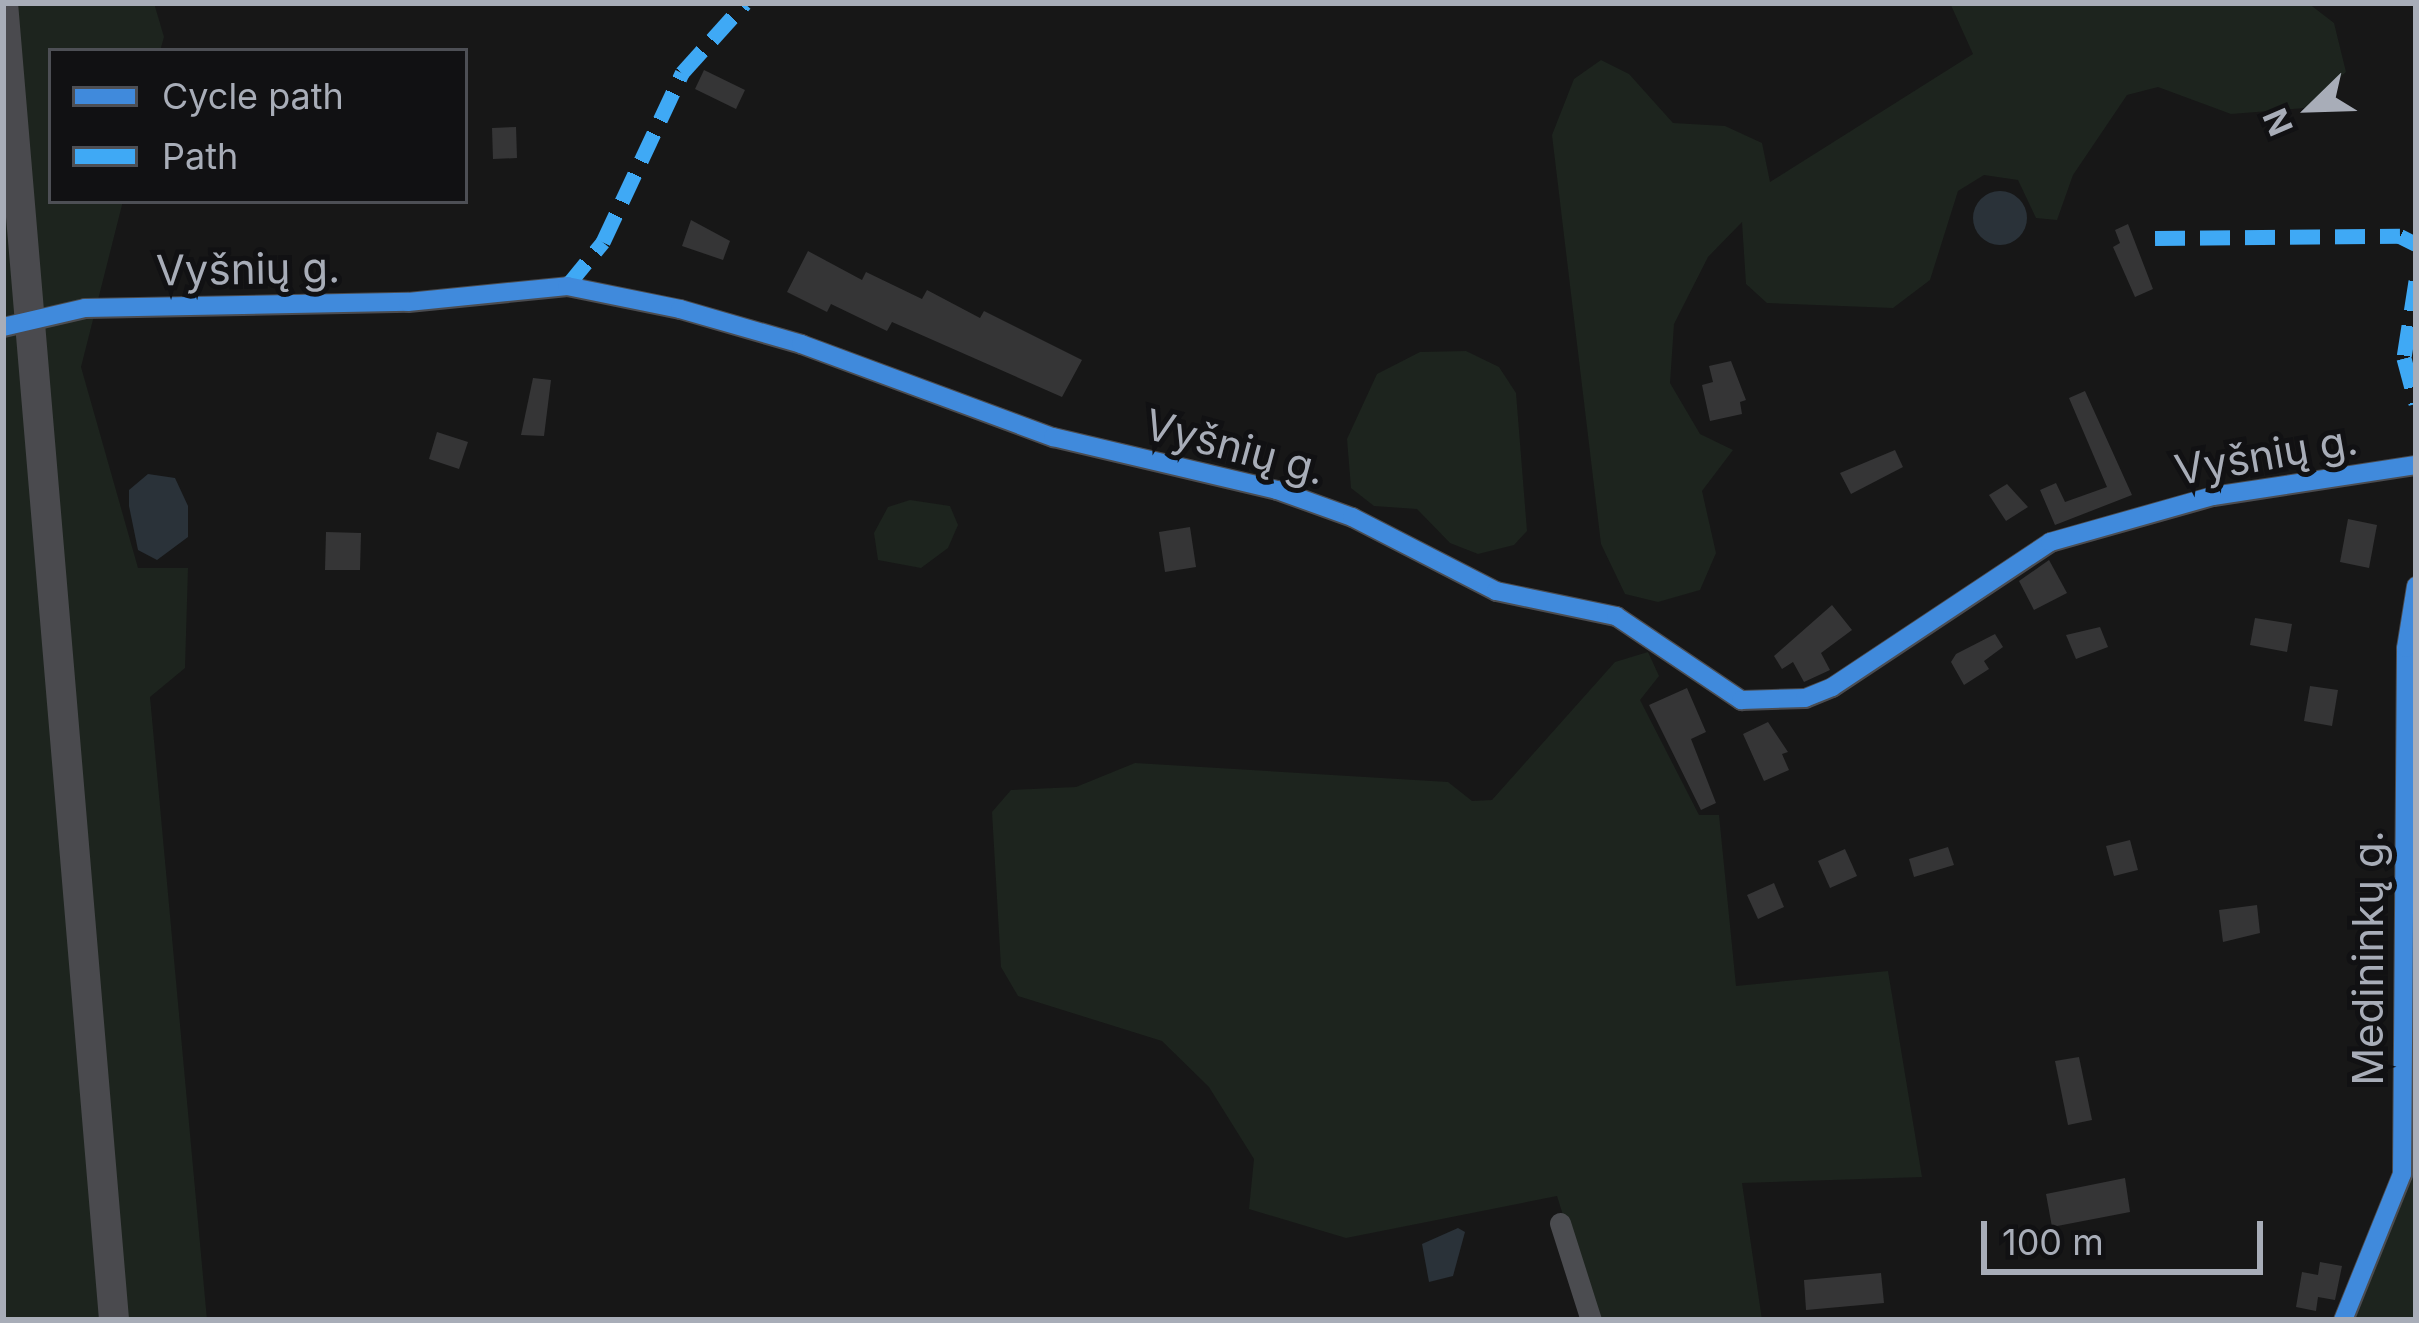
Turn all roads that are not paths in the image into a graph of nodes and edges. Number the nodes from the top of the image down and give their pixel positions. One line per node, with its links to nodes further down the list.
1 (3, 3): 2 (main road)
2 (17, 323): 3 (street, Vyšnių g.); 6 (main road)
3 (2416, 465)
4 (2416, 586): 8 (street, Medininkų g.)
5 (1560, 1223): 7 (street)
6 (114, 1320)
7 (1591, 1320)
8 (2343, 1320)

